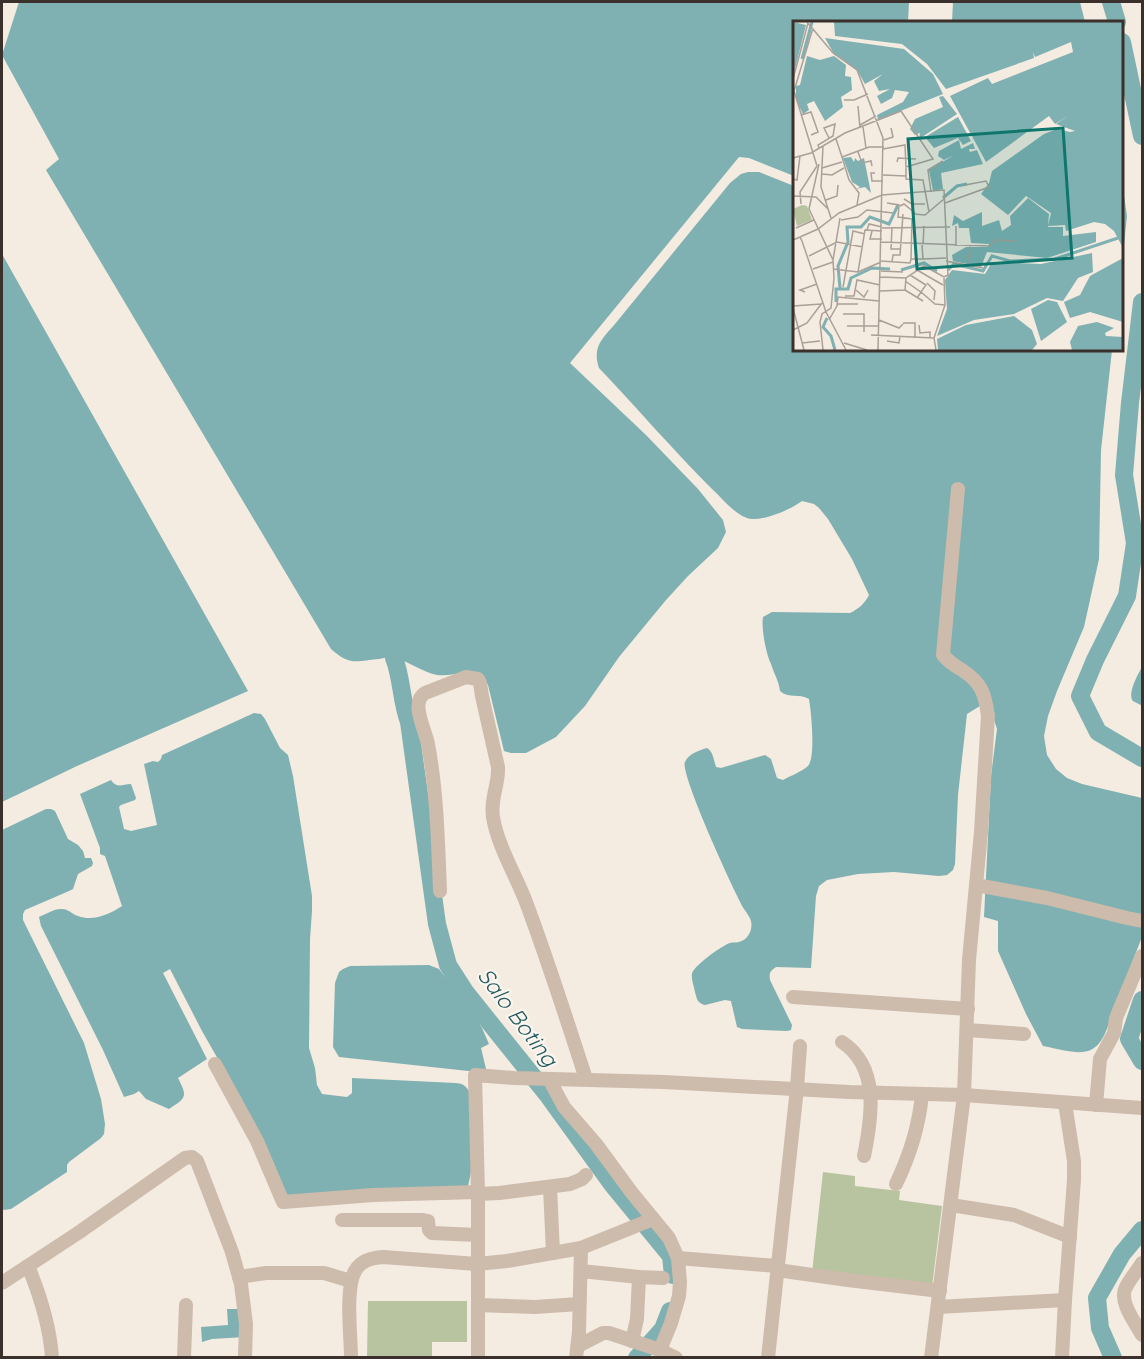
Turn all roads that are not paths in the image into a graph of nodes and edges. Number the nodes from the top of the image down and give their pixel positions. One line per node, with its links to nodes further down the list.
1 (958, 489): 2 (street)
2 (976, 885): 4 (street); 7 (street)
3 (440, 891): 14 (street)
4 (1143, 921)
5 (1143, 956): 20 (street)
6 (793, 996): 7 (street)
7 (968, 1009): 8 (street)
8 (967, 1030): 9 (street); 18 (street)
9 (1024, 1034)
10 (842, 1042): 16 (street)
11 (800, 1047): 15 (street)
12 (215, 1064): 26 (street)
13 (547, 1079): 14 (street); 26 (street); 29 (street)
14 (586, 1079): 15 (street)
15 (797, 1088): 16 (street); 38 (street)
16 (871, 1093): 17 (street); 22 (street)
17 (922, 1094): 18 (street); 24 (street)
18 (964, 1095): 19 (street); 27 (street)
19 (1065, 1103): 20 (street); 31 (street)
20 (1096, 1105): 21 (street)
21 (1143, 1108)
22 (864, 1156)
23 (586, 1175): 25 (street)
24 (896, 1184)
25 (550, 1187): 26 (street); 33 (street)
26 (478, 1193): 30 (street)
27 (951, 1205): 31 (street); 45 (street)
28 (342, 1220): 30 (street)
29 (647, 1222): 32 (street); 34 (street)
30 (477, 1235): 36 (street)
31 (1070, 1237): 46 (street)
32 (581, 1248): 33 (street); 39 (street)
33 (553, 1253): 36 (street)
34 (678, 1258): 38 (street); 52 (street)
35 (1143, 1263): 51 (street)
36 (477, 1264): 43 (street); 49 (street)
37 (28, 1266): 40 (street); 44 (street); 54 (street)
38 (777, 1268): 45 (street); 60 (street)
39 (581, 1271): 41 (street); 47 (street)
40 (239, 1277): 43 (street); 56 (street)
41 (639, 1277): 42 (street); 52 (street)
42 (663, 1278)
43 (351, 1281): 57 (street)
44 (2, 1283)
45 (940, 1291): 50 (street)
46 (1065, 1300): 50 (street); 62 (street)
47 (579, 1304): 49 (street); 53 (street)
48 (186, 1305): 55 (street)
49 (478, 1305): 58 (street)
50 (938, 1307): 61 (street)
51 (1143, 1335)
52 (646, 1348): 53 (street); 59 (street)
53 (577, 1352)
54 (52, 1358)
55 (184, 1358)
56 (245, 1358)
57 (351, 1358)
58 (478, 1358)
59 (676, 1358)
60 (768, 1358)
61 (931, 1358)
62 (1062, 1358)

